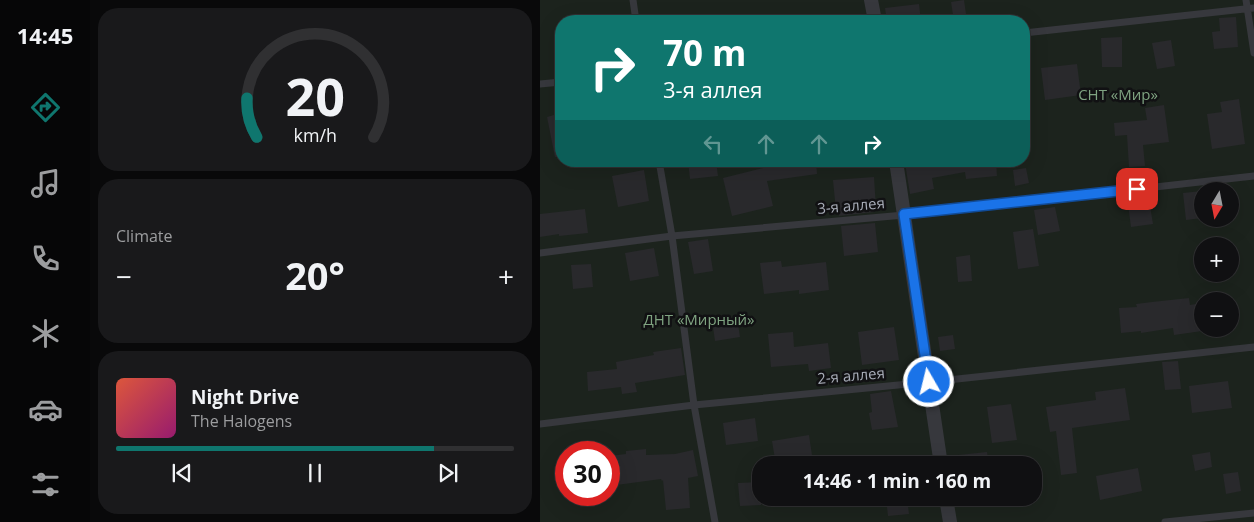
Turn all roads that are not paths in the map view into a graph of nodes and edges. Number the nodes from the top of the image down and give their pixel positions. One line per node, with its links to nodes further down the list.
1 (633, 0): 5 (lane)
2 (871, 0): 6 (street)
3 (1246, 0): 4 (lane)
4 (1251, 9): 7 (lane); 8 (lane)
5 (635, 15)
6 (874, 15)
7 (1030, 32)
8 (1254, 53)
9 (555, 83): 10 (lane)
10 (540, 84)
11 (660, 167): 15 (lane)
12 (897, 167): 14 (street)
13 (1254, 176): 14 (lane, 3-я аллея)
14 (904, 214): 15 (lane, 3-я аллея); 18 (street)
15 (672, 236): 16 (lane, 3-я аллея); 19 (lane)
16 (540, 253)
17 (1254, 348): 18 (lane, 2-я аллея)
18 (929, 382): 19 (lane, 2-я аллея); 21 (street)
19 (694, 405): 20 (lane, 2-я аллея); 24 (lane)
20 (540, 424)
21 (940, 456)
22 (947, 506): 25 (street)
23 (1254, 513): 26 (lane)
24 (714, 522)
25 (950, 522)
26 (1165, 522)

